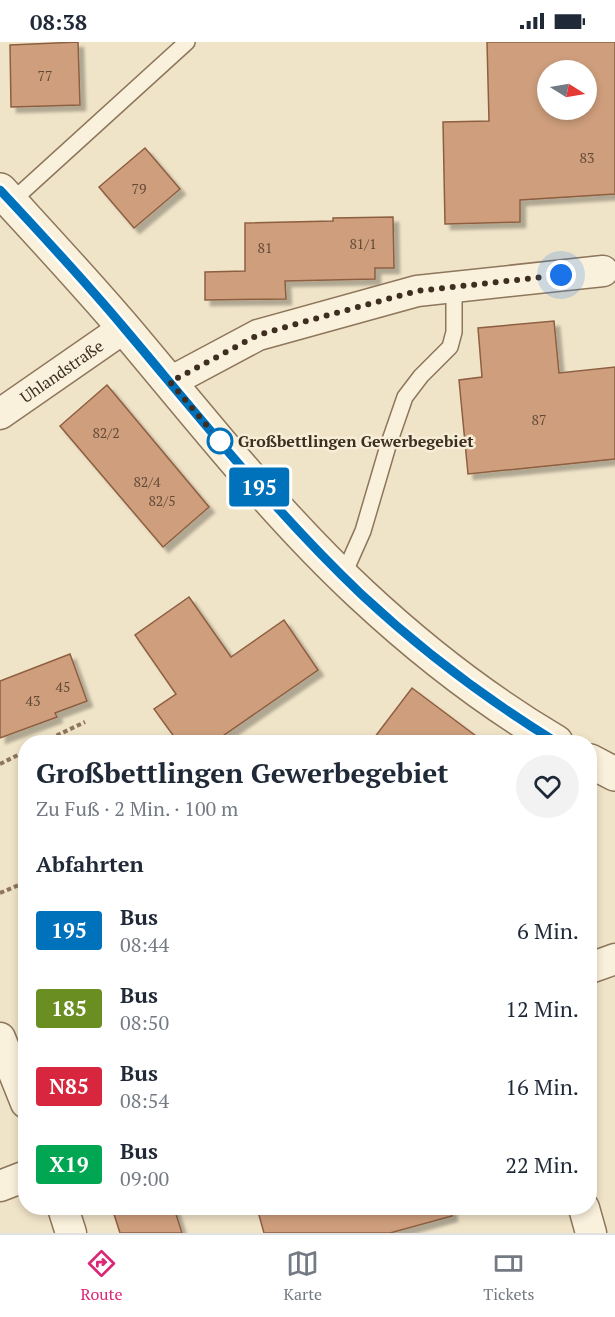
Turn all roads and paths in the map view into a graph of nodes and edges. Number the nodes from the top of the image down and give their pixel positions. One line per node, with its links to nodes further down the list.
1 (187, 42): 2 (lane)
2 (6, 196): 5 (street)
3 (603, 271): 4 (street)
4 (454, 286): 6 (street); 8 (lane)
5 (124, 327): 6 (street); 7 (street, Uhlandstraße)
6 (170, 382): 8 (street)
7 (0, 414)
8 (343, 576): 11 (street)
9 (86, 722): 10 (path)
10 (58, 735)
11 (544, 735)
12 (18, 755): 13 (path)
13 (0, 764)
14 (597, 765): 15 (street)
15 (615, 774)
16 (18, 885): 17 (path)
17 (0, 893)
18 (615, 959): 19 (street)
19 (597, 965)
20 (0, 1038): 21 (street)
21 (18, 1083)
22 (18, 1179): 23 (street)
23 (0, 1186)
24 (65, 1215): 26 (street)
25 (586, 1215): 27 (street)
26 (71, 1233)
27 (591, 1233)

